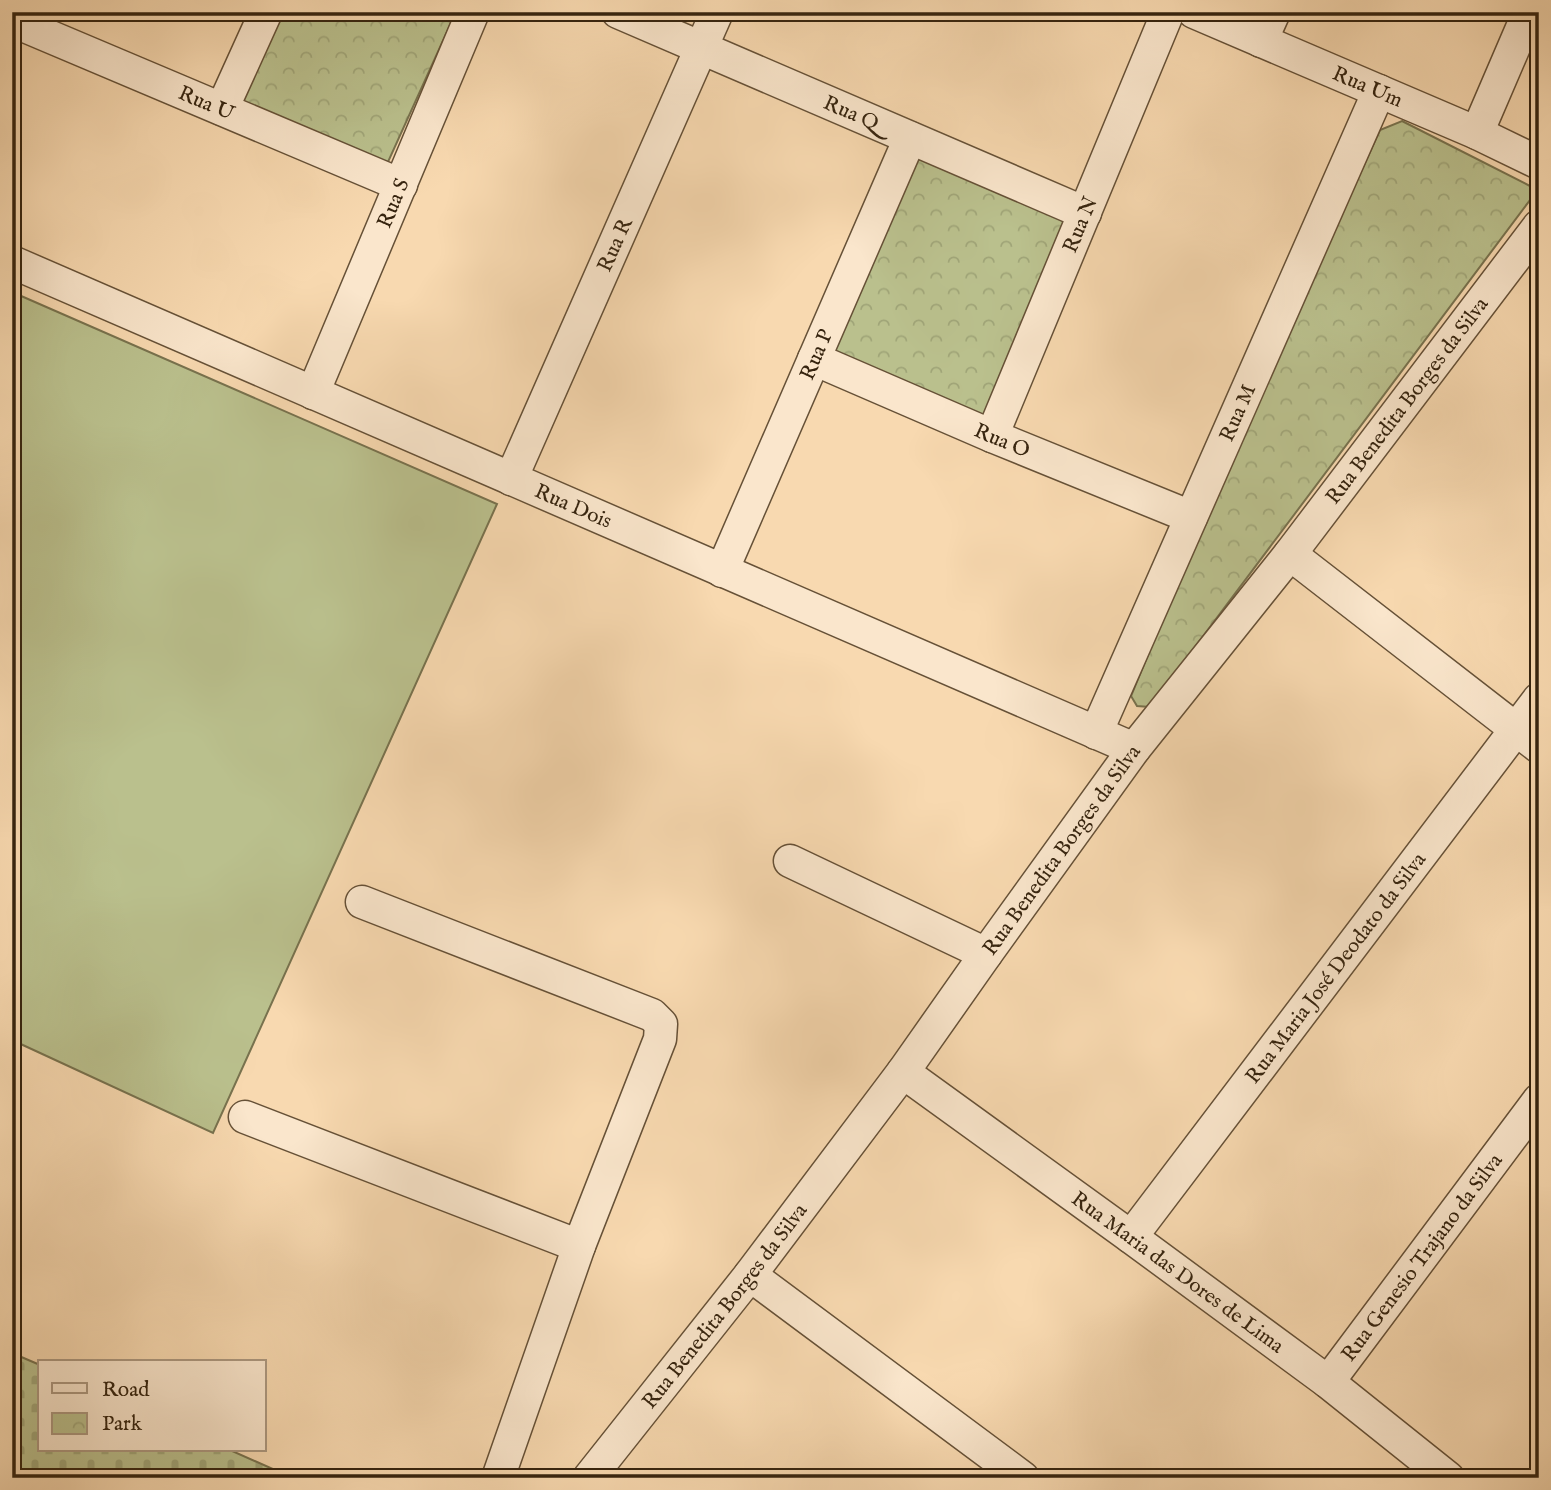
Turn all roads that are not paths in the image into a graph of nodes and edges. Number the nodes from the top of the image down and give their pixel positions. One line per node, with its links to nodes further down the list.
1 (16, 12): 9 (street)
2 (266, 12): 13 (street)
3 (473, 12): 17 (street, Rua S)
4 (618, 12): 11 (street, Rua Q)
5 (717, 12): 11 (street, Rua R)
6 (1168, 12): 18 (street, Rua N)
7 (1194, 12): 10 (street, Rua Um)
8 (1529, 12): 14 (street)
9 (12, 21): 13 (street, Rua U)
10 (1267, 26): 12 (street, Rua Um)
11 (702, 48): 15 (street, Rua Q); 24 (street, Rua R)
12 (1378, 91): 14 (street, Rua Um); 25 (street, Rua M)
13 (222, 109): 17 (street, Rua U)
14 (1476, 133): 16 (street, Rua Um)
15 (911, 138): 18 (street, Rua Q); 21 (street, Rua P)
16 (1539, 163)
17 (401, 185): 22 (street, Rua S)
18 (1085, 213): 23 (street, Rua N)
19 (1539, 226): 26 (street, Rua Benedita Borges da Silva)
20 (12, 262): 22 (street, Rua Dois)
21 (814, 359): 23 (street, Rua O); 27 (street, Rua P)
22 (313, 393): 24 (street, Rua Dois)
23 (992, 436): 25 (street, Rua O)
24 (510, 480): 27 (street, Rua Dois)
25 (1191, 517): 29 (street, Rua M)
26 (1290, 554): 30 (street); 31 (street, Rua Benedita Borges da Silva)
27 (722, 571): 29 (street, Rua Dois)
28 (1539, 699): 30 (street, Rua Maria José Deodato da Silva)
29 (1096, 733): 31 (street, Rua Dois)
30 (1527, 738): 38 (street, Rua Maria José Deodato da Silva)
31 (1134, 750): 34 (street, Rua Benedita Borges da Silva)
32 (790, 861): 34 (street)
33 (362, 902): 39 (street)
34 (986, 954): 35 (street, Rua Benedita Borges da Silva)
35 (903, 1072): 38 (street, Rua Maria das Dores de Lima); 40 (street, Rua Benedita Borges da Silva)
36 (1539, 1100): 41 (street, Rua Genesio Trajano da Silva)
37 (245, 1117): 39 (street)
38 (1131, 1237): 41 (street, Rua Maria das Dores de Lima)
39 (579, 1246): 43 (street)
40 (750, 1275): 42 (street, Rua Benedita Borges da Silva); 44 (street)
41 (1328, 1382): 45 (street, Rua Maria das Dores de Lima)
42 (603, 1474)
43 (498, 1478)
44 (1023, 1478)
45 (1448, 1478)

